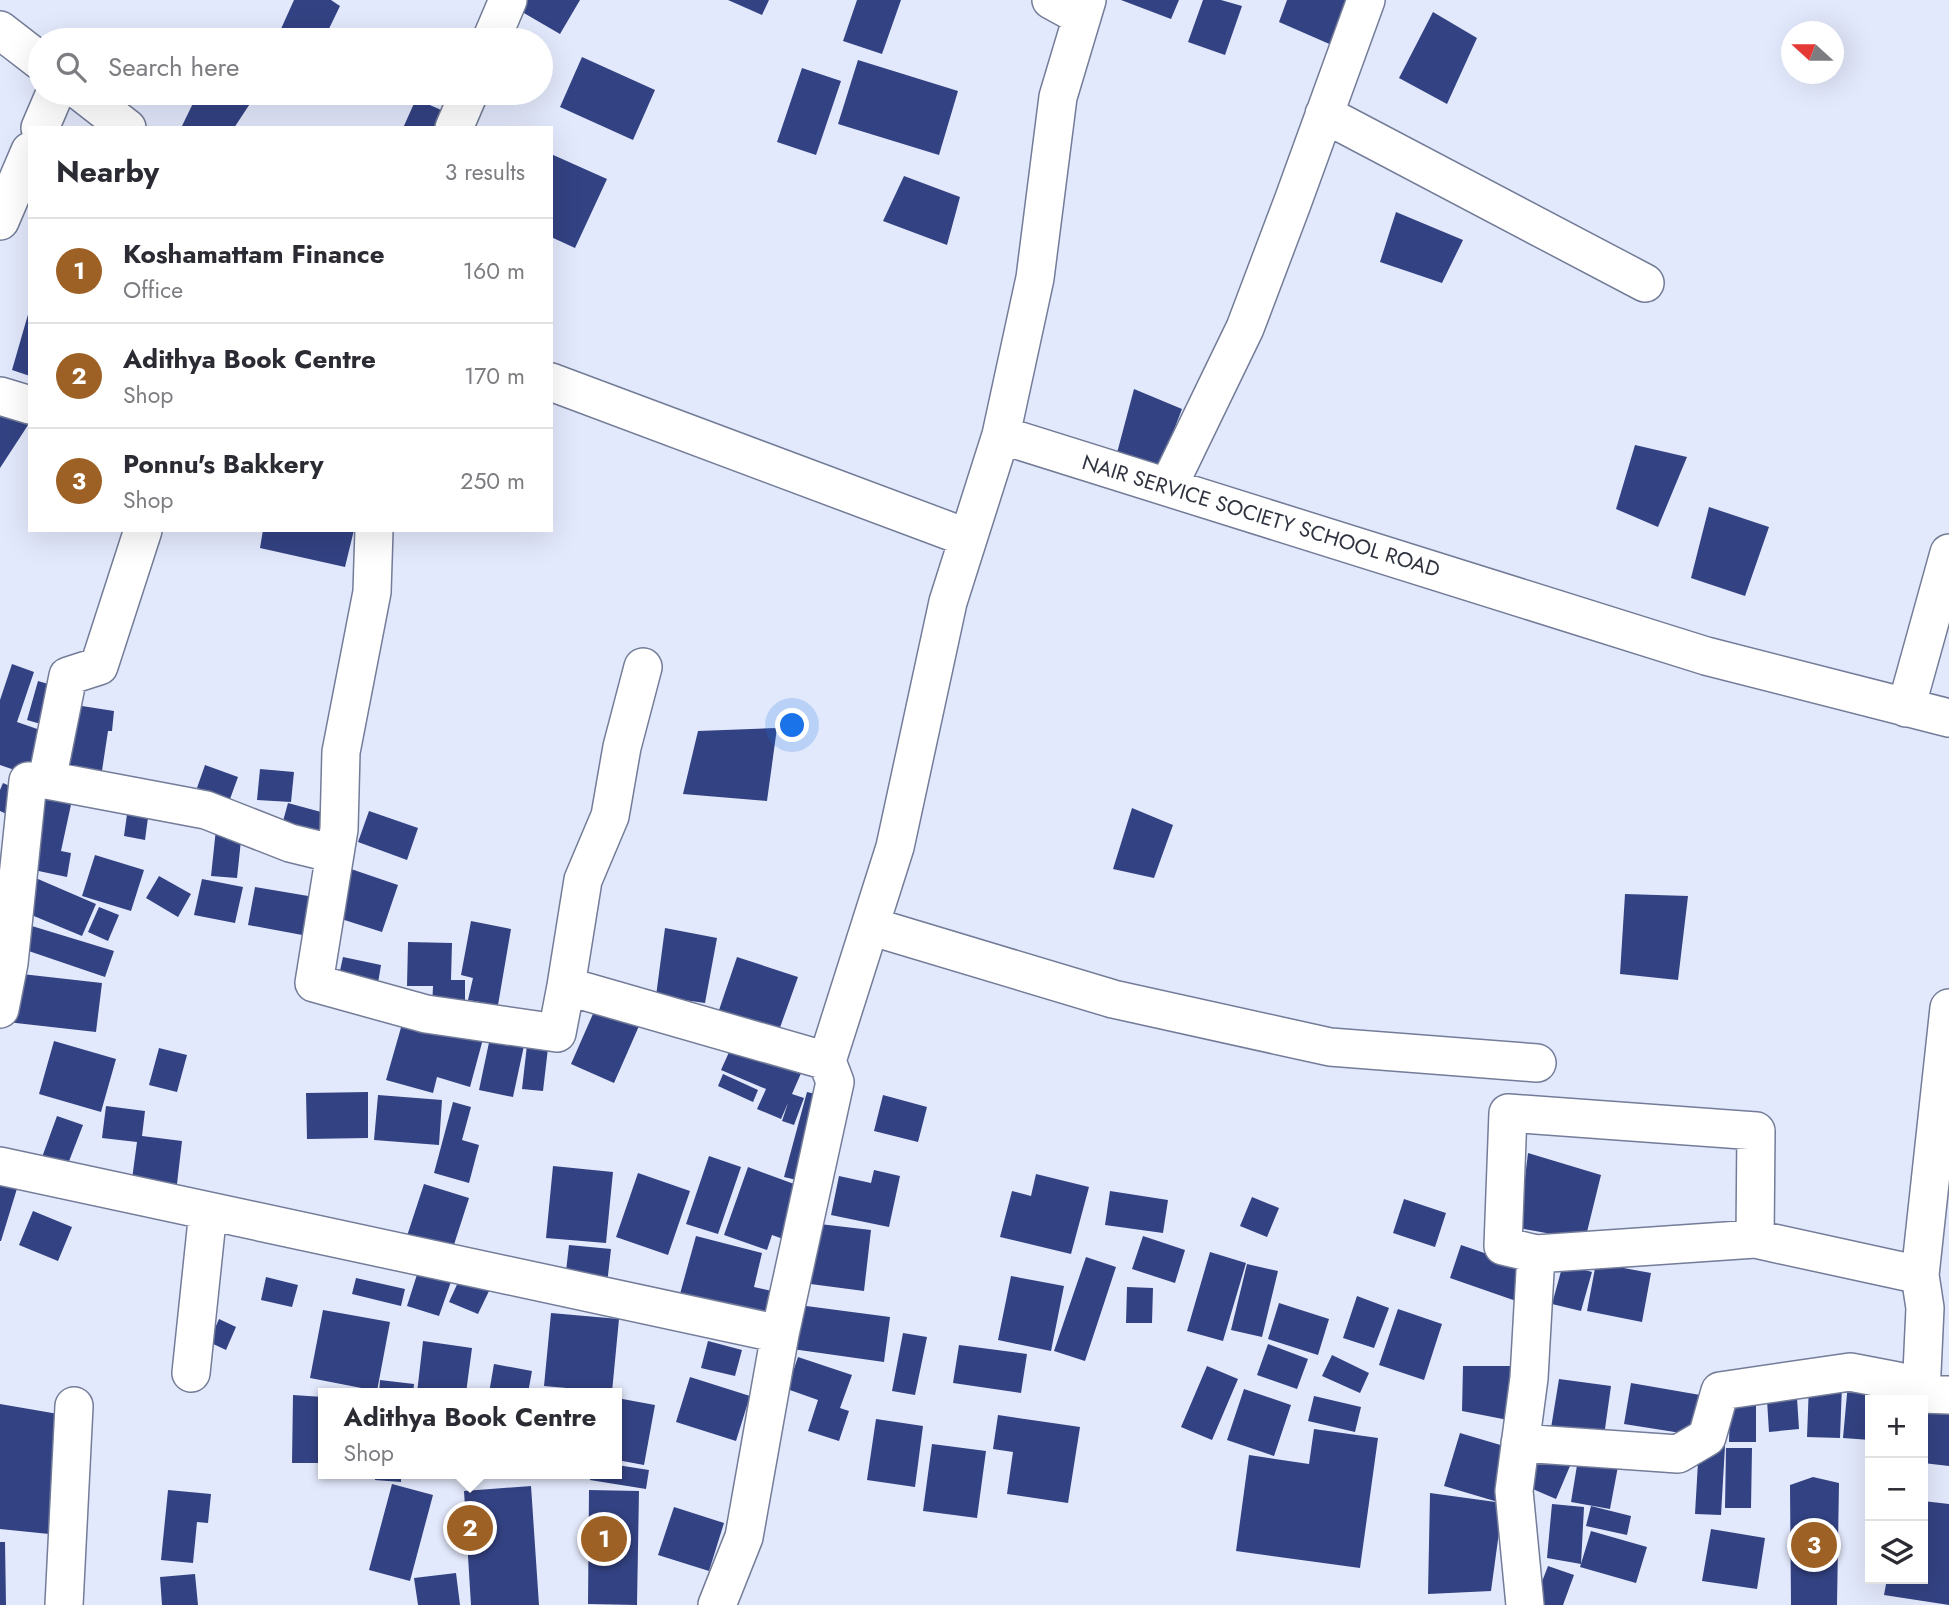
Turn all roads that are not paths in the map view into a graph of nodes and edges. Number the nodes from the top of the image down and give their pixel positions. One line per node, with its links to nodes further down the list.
1 (508, 0): 4 (street)
2 (1366, 0): 10 (street)
3 (1074, 6): 20 (street)
4 (496, 28)
5 (0, 30): 6 (street)
6 (28, 52)
7 (50, 105): 11 (street)
8 (97, 105): 12 (street)
9 (464, 105): 13 (street)
10 (1324, 114): 16 (street); 21 (street)
11 (41, 126)
12 (124, 126)
13 (455, 126)
14 (28, 156): 15 (street)
15 (0, 221)
16 (1644, 284)
17 (553, 383): 24 (street)
18 (0, 396): 19 (street)
19 (28, 404)
20 (1001, 435): 21 (street, NAIR SERVICE SOCIETY SCHOOL ROAD); 24 (street)
21 (1168, 487): 27 (street, NAIR SERVICE SOCIETY SCHOOL ROAD)
22 (141, 532): 29 (street)
23 (374, 532): 30 (street)
24 (968, 538): 31 (street)
25 (1949, 553): 27 (street)
26 (643, 667): 32 (street)
27 (1906, 708): 28 (street, NAIR SERVICE SOCIETY SCHOOL ROAD)
28 (1949, 718)
29 (25, 779): 30 (street); 34 (street)
30 (335, 854): 32 (street)
31 (870, 926): 35 (street); 36 (street)
32 (566, 986): 35 (street)
33 (1949, 1008): 41 (street)
34 (0, 1009)
35 (827, 1061): 42 (street)
36 (1537, 1063)
37 (0, 1166): 38 (street)
38 (208, 1211): 42 (street); 43 (street)
39 (1755, 1239): 40 (street); 40 (street); 41 (street)
40 (1536, 1254): 46 (street)
41 (1920, 1275): 44 (street)
42 (780, 1335): 48 (street)
43 (191, 1373)
44 (1935, 1395): 46 (street)
45 (74, 1406): 47 (street)
46 (1520, 1443): 49 (street)
47 (64, 1605)
48 (718, 1605)
49 (1525, 1605)

